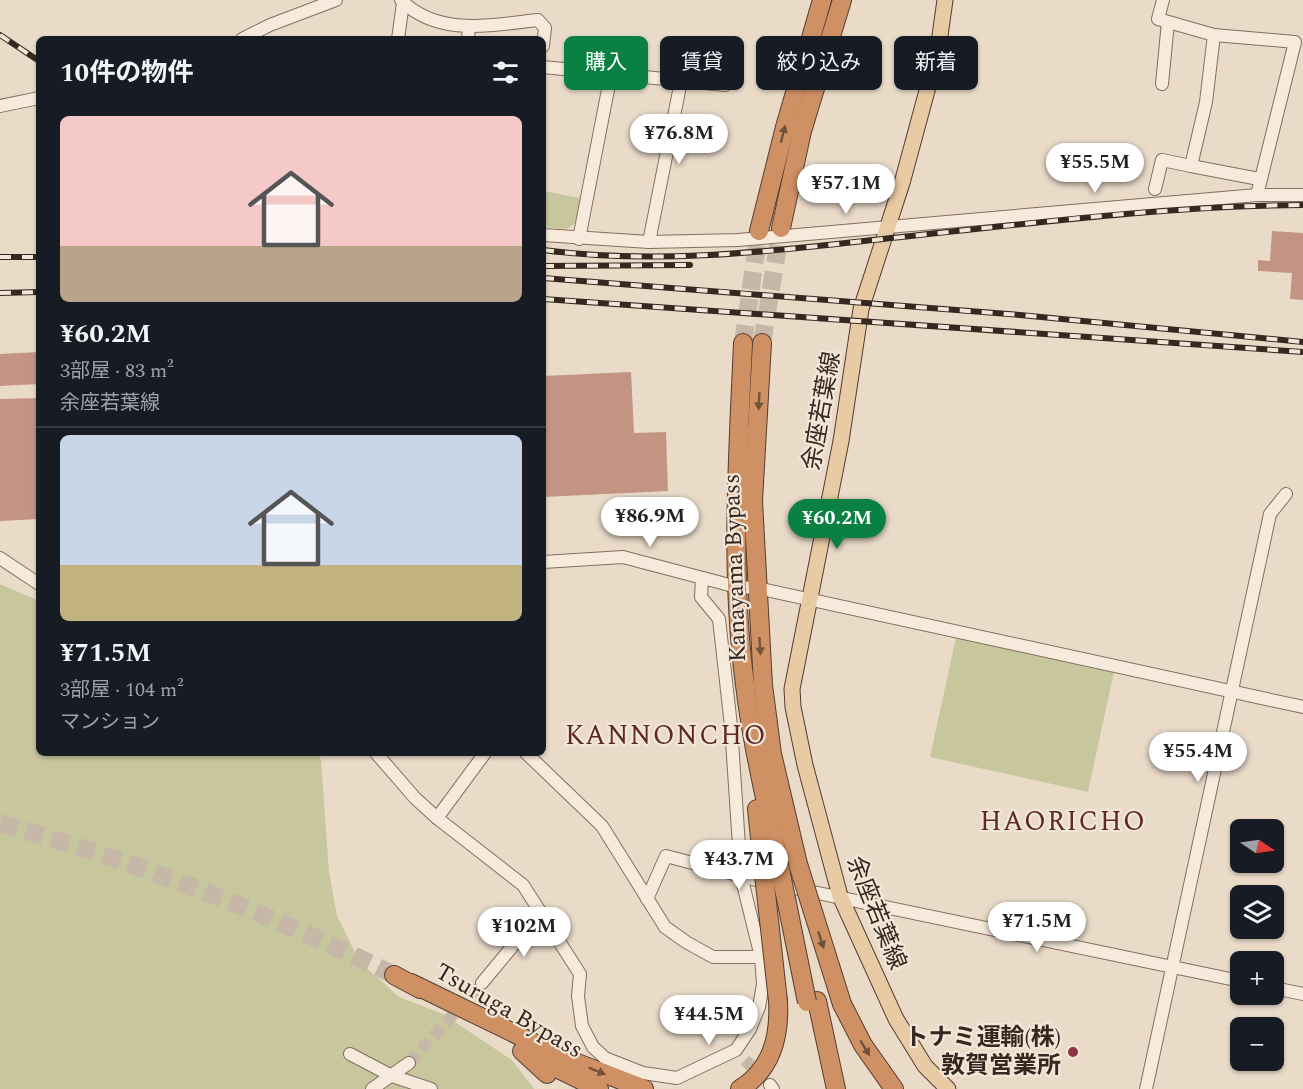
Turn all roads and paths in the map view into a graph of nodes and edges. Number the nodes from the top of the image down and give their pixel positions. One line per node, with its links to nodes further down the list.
1 (336, 0): 10 (street)
2 (822, 0): 28 (highway, one-way to 2)
3 (842, 0): 27 (highway)
4 (945, 0): 26 (main road, 余座若葉線)
5 (1163, 0): 7 (street)
6 (402, 1): 8 (street); 11 (street)
7 (1168, 22): 9 (street); 16 (street)
8 (469, 33): 12 (street)
9 (1214, 35): 13 (street); 21 (street)
10 (248, 36)
11 (398, 36)
12 (544, 36)
13 (1299, 42): 22 (street)
14 (546, 67): 15 (street)
15 (564, 69)
16 (1162, 84)
17 (608, 90): 30 (street)
18 (679, 90): 31 (street)
19 (36, 99): 20 (street)
20 (0, 106)
21 (1191, 166): 22 (street); 23 (street)
22 (1259, 179): 24 (street)
23 (1155, 189)
24 (1257, 195): 25 (street); 26 (street)
25 (1303, 195)
26 (888, 227): 31 (street); 41 (main road, 余座若葉線)
27 (781, 228)
28 (759, 231)
29 (546, 235): 30 (street)
30 (579, 239): 31 (street)
31 (649, 242)
32 (743, 343): 39 (highway, Kanayama Bypass)
33 (762, 343): 40 (highway, Kanayama Bypass, one-way to 40)
34 (1286, 494): 42 (street)
35 (0, 558): 38 (street)
36 (546, 562): 37 (street)
37 (702, 578): 39 (street); 49 (street)
38 (36, 582)
39 (738, 587): 40 (street); 48 (highway, Kanayama Bypass)
40 (757, 588): 41 (street); 48 (highway, Kanayama Bypass, one-way to 48)
41 (810, 600): 42 (street); 50 (main road, 余座若葉線)
42 (1234, 692): 43 (street); 54 (street)
43 (1303, 707)
44 (379, 756): 47 (street)
45 (483, 756): 47 (street)
46 (529, 756): 51 (street)
47 (437, 818): 52 (street)
48 (783, 865): 61 (highway, Kanayama Bypass, bridge); 73 (highway, bridge); 76 (highway, Kanayama Bypass, one-way to 76, bridge)
49 (741, 876): 50 (street); 51 (street); 53 (street)
50 (840, 896): 54 (street); 77 (main road, 余座若葉線)
51 (647, 899): 53 (street)
52 (541, 912): 58 (street); 62 (street)
53 (761, 957): 62 (street)
54 (1173, 967): 56 (street); 78 (street)
55 (394, 975): 57 (highway, Tsuruga Bypass)
56 (1230, 979)
57 (411, 983): 63 (highway, Tsuruga Bypass); 72 (highway, one-way to 72)
58 (482, 984)
59 (1284, 990): 60 (street)
60 (1303, 994)
61 (812, 1001): 74 (highway, Kanayama Bypass); 75 (highway)
62 (736, 1050): 65 (street)
63 (522, 1051): 70 (highway); 71 (highway, Tsuruga Bypass)
64 (350, 1054): 67 (street)
65 (745, 1060)
66 (409, 1062): 67 (street)
67 (392, 1076): 68 (street); 69 (street)
68 (372, 1089)
69 (431, 1089)
70 (574, 1089)
71 (600, 1089)
72 (645, 1089)
73 (740, 1089)
74 (825, 1089)
75 (836, 1089)
76 (894, 1089)
77 (948, 1089)
78 (1146, 1089)

